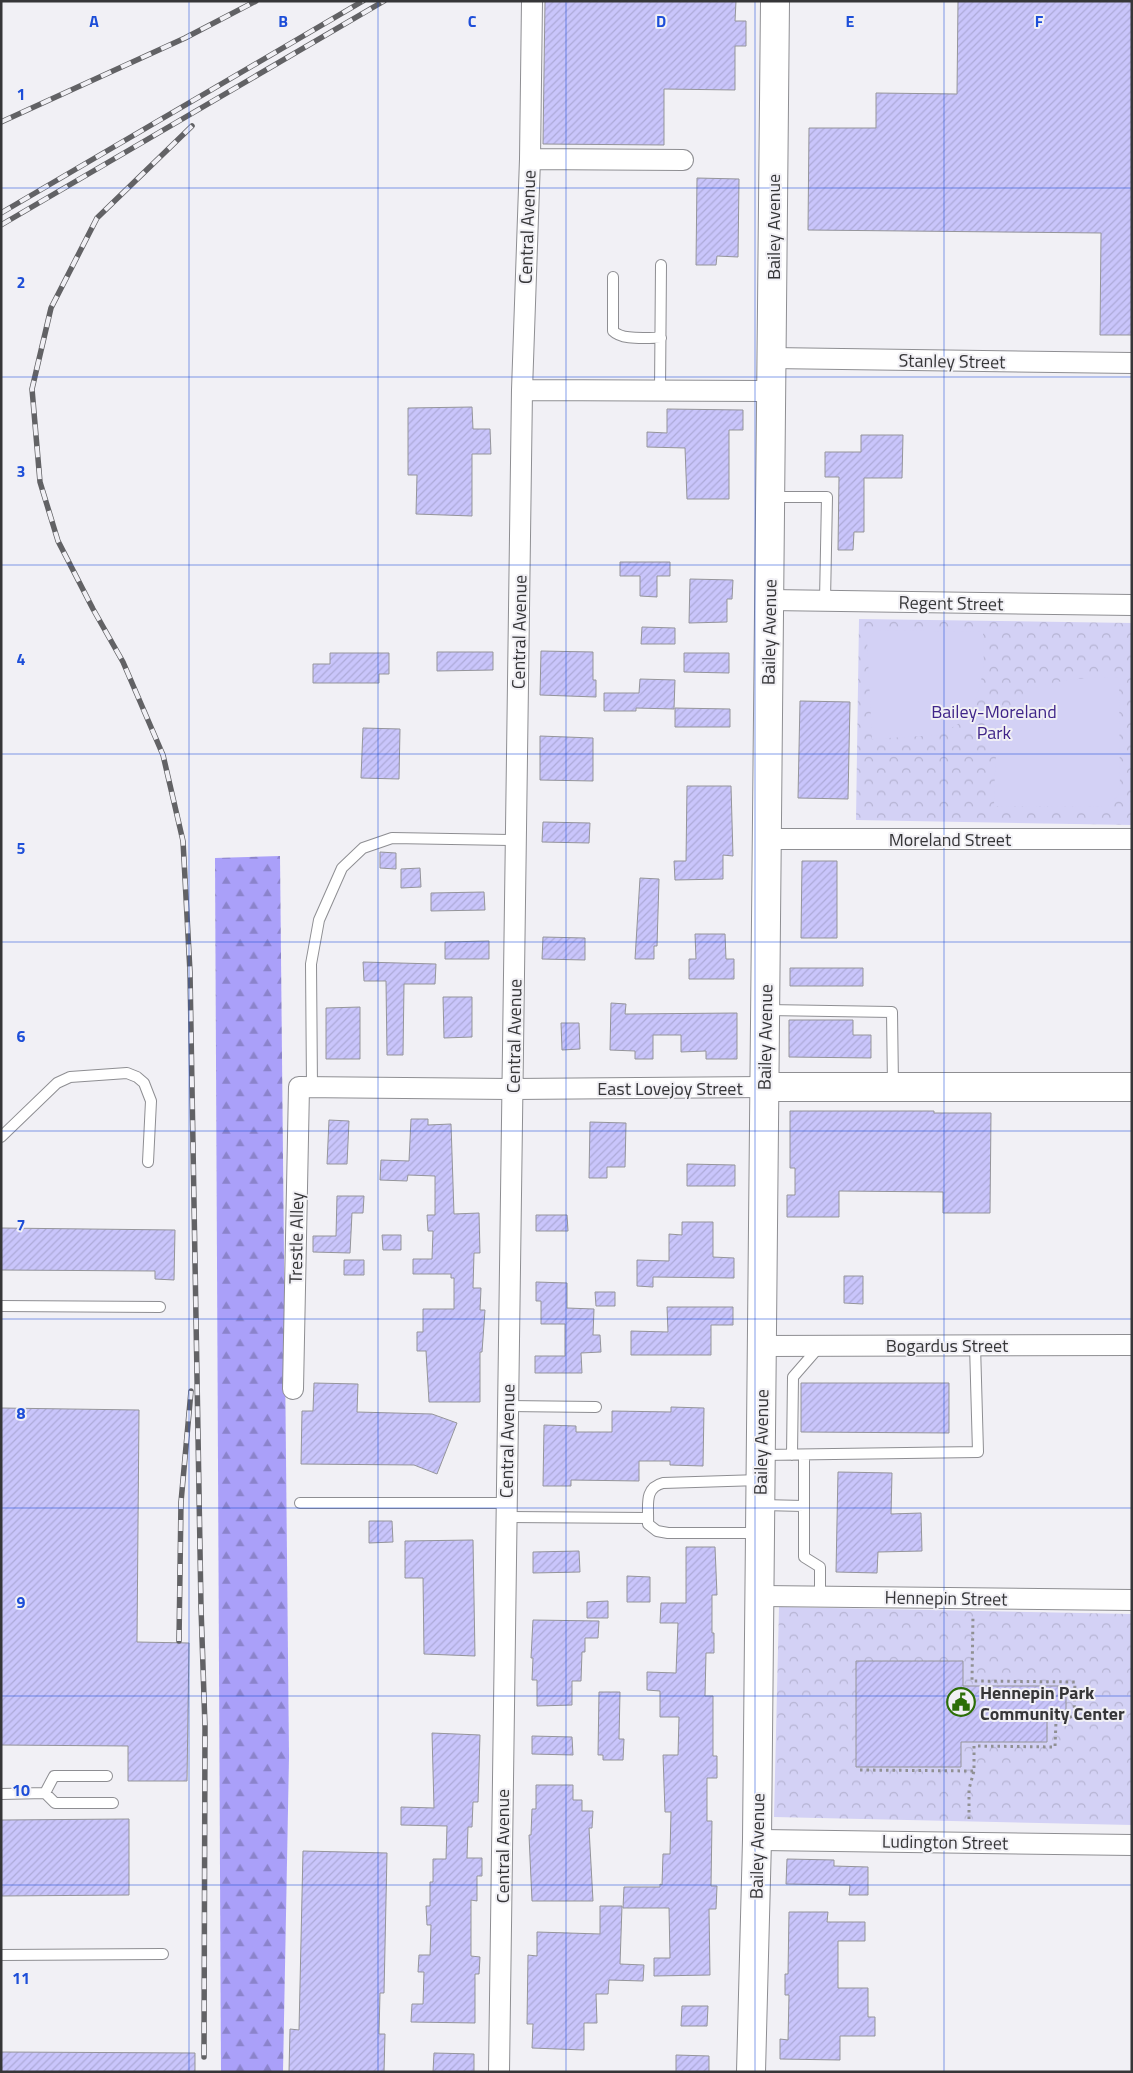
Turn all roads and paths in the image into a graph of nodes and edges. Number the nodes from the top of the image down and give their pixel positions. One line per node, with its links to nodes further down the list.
1 (532, 1): 3 (street, Central Avenue)
2 (775, 1): 8 (main road, Bailey Avenue)
3 (530, 159): 4 (street); 10 (street, Central Avenue)
4 (683, 160)
5 (661, 265): 7 (lane)
6 (613, 278): 7 (lane)
7 (661, 338): 11 (lane)
8 (772, 358): 9 (street, Stanley Street); 12 (main road, Bailey Avenue)
9 (1132, 363)
10 (522, 390): 11 (street); 18 (street, Central Avenue)
11 (660, 391): 12 (street)
12 (772, 391): 13 (main road, Bailey Avenue)
13 (771, 497): 14 (main road, Bailey Avenue); 15 (lane)
14 (770, 600): 15 (street, Regent Street); 19 (main road, Bailey Avenue)
15 (825, 601): 16 (street, Regent Street)
16 (1132, 605)
17 (1132, 839): 19 (street, Moreland Street)
18 (516, 840): 21 (lane, Trestle Alley); 25 (street, Central Avenue)
19 (767, 840): 20 (main road, Bailey Avenue)
20 (766, 1010): 22 (main road, Bailey Avenue); 23 (lane)
21 (305, 1087): 25 (street, East Lovejoy Street); 34 (street, Trestle Alley)
22 (765, 1087): 23 (main road, East Lovejoy Street); 25 (street, East Lovejoy Street); 32 (main road, Bailey Avenue)
23 (893, 1087): 24 (main road, East Lovejoy Street)
24 (1132, 1087)
25 (513, 1089): 35 (street, Central Avenue)
26 (1, 1137): 27 (lane)
27 (148, 1162)
28 (1, 1306): 29 (lane)
29 (160, 1307)
30 (975, 1345): 31 (street, Bogardus Street); 33 (street, Bogardus Street); 38 (lane)
31 (1132, 1345)
32 (762, 1346): 33 (street, Bogardus Street); 39 (main road, Bailey Avenue)
33 (820, 1346): 37 (lane)
34 (293, 1389)
35 (508, 1406): 36 (lane); 42 (street, Central Avenue)
36 (596, 1407)
37 (792, 1455): 38 (lane); 39 (lane)
38 (804, 1455): 41 (lane)
39 (761, 1480): 41 (lane); 43 (lane); 44 (main road, Bailey Avenue)
40 (300, 1503): 42 (lane)
41 (804, 1506): 46 (lane)
42 (506, 1510): 43 (lane); 60 (street, Central Avenue)
43 (648, 1518): 44 (lane)
44 (760, 1533): 45 (main road, Bailey Avenue)
45 (760, 1596): 46 (street, Hennepin Street); 56 (main road, Bailey Avenue)
46 (820, 1597): 47 (street, Hennepin Street)
47 (1132, 1600)
48 (973, 1617): 50 (path)
49 (860, 1770): 50 (path)
50 (974, 1771): 55 (path)
51 (107, 1776): 52 (lane)
52 (44, 1793): 53 (lane); 54 (lane)
53 (1, 1794)
54 (113, 1803)
55 (969, 1820)
56 (757, 1840): 57 (street, Ludington Street); 61 (main road, Bailey Avenue)
57 (1132, 1845)
58 (163, 1954): 59 (lane)
59 (1, 1955)
60 (499, 2072)
61 (751, 2072)

